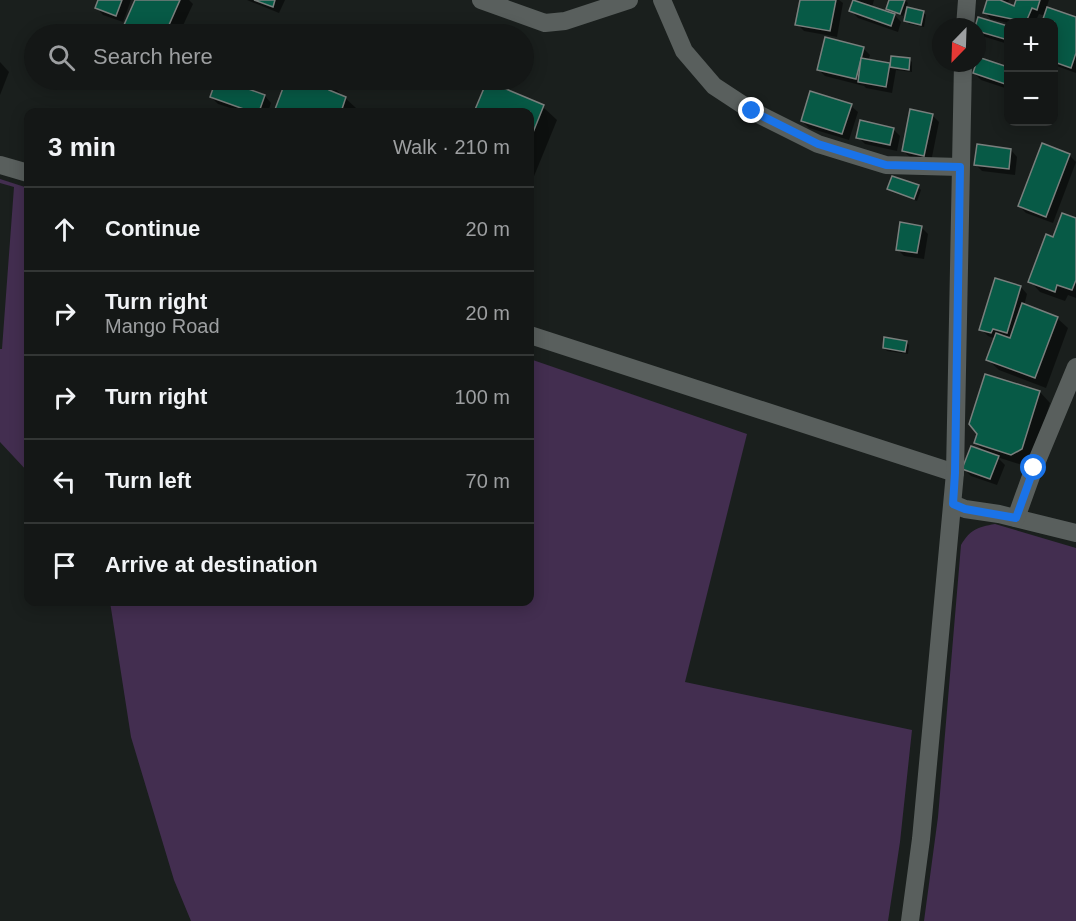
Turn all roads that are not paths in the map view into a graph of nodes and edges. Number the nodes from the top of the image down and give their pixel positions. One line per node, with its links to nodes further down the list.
1 (481, 0): 2 (street)
2 (630, 0)
3 (662, 0): 8 (street)
4 (967, 0): 5 (street)
5 (965, 18)
6 (963, 72): 8 (street)
7 (0, 165): 9 (street)
8 (960, 167): 12 (street)
9 (24, 172)
10 (534, 336): 12 (street)
11 (1076, 367): 14 (street)
12 (955, 473): 13 (street)
13 (953, 504): 14 (street); 16 (street)
14 (1016, 518): 15 (street)
15 (1076, 533)
16 (910, 921)

